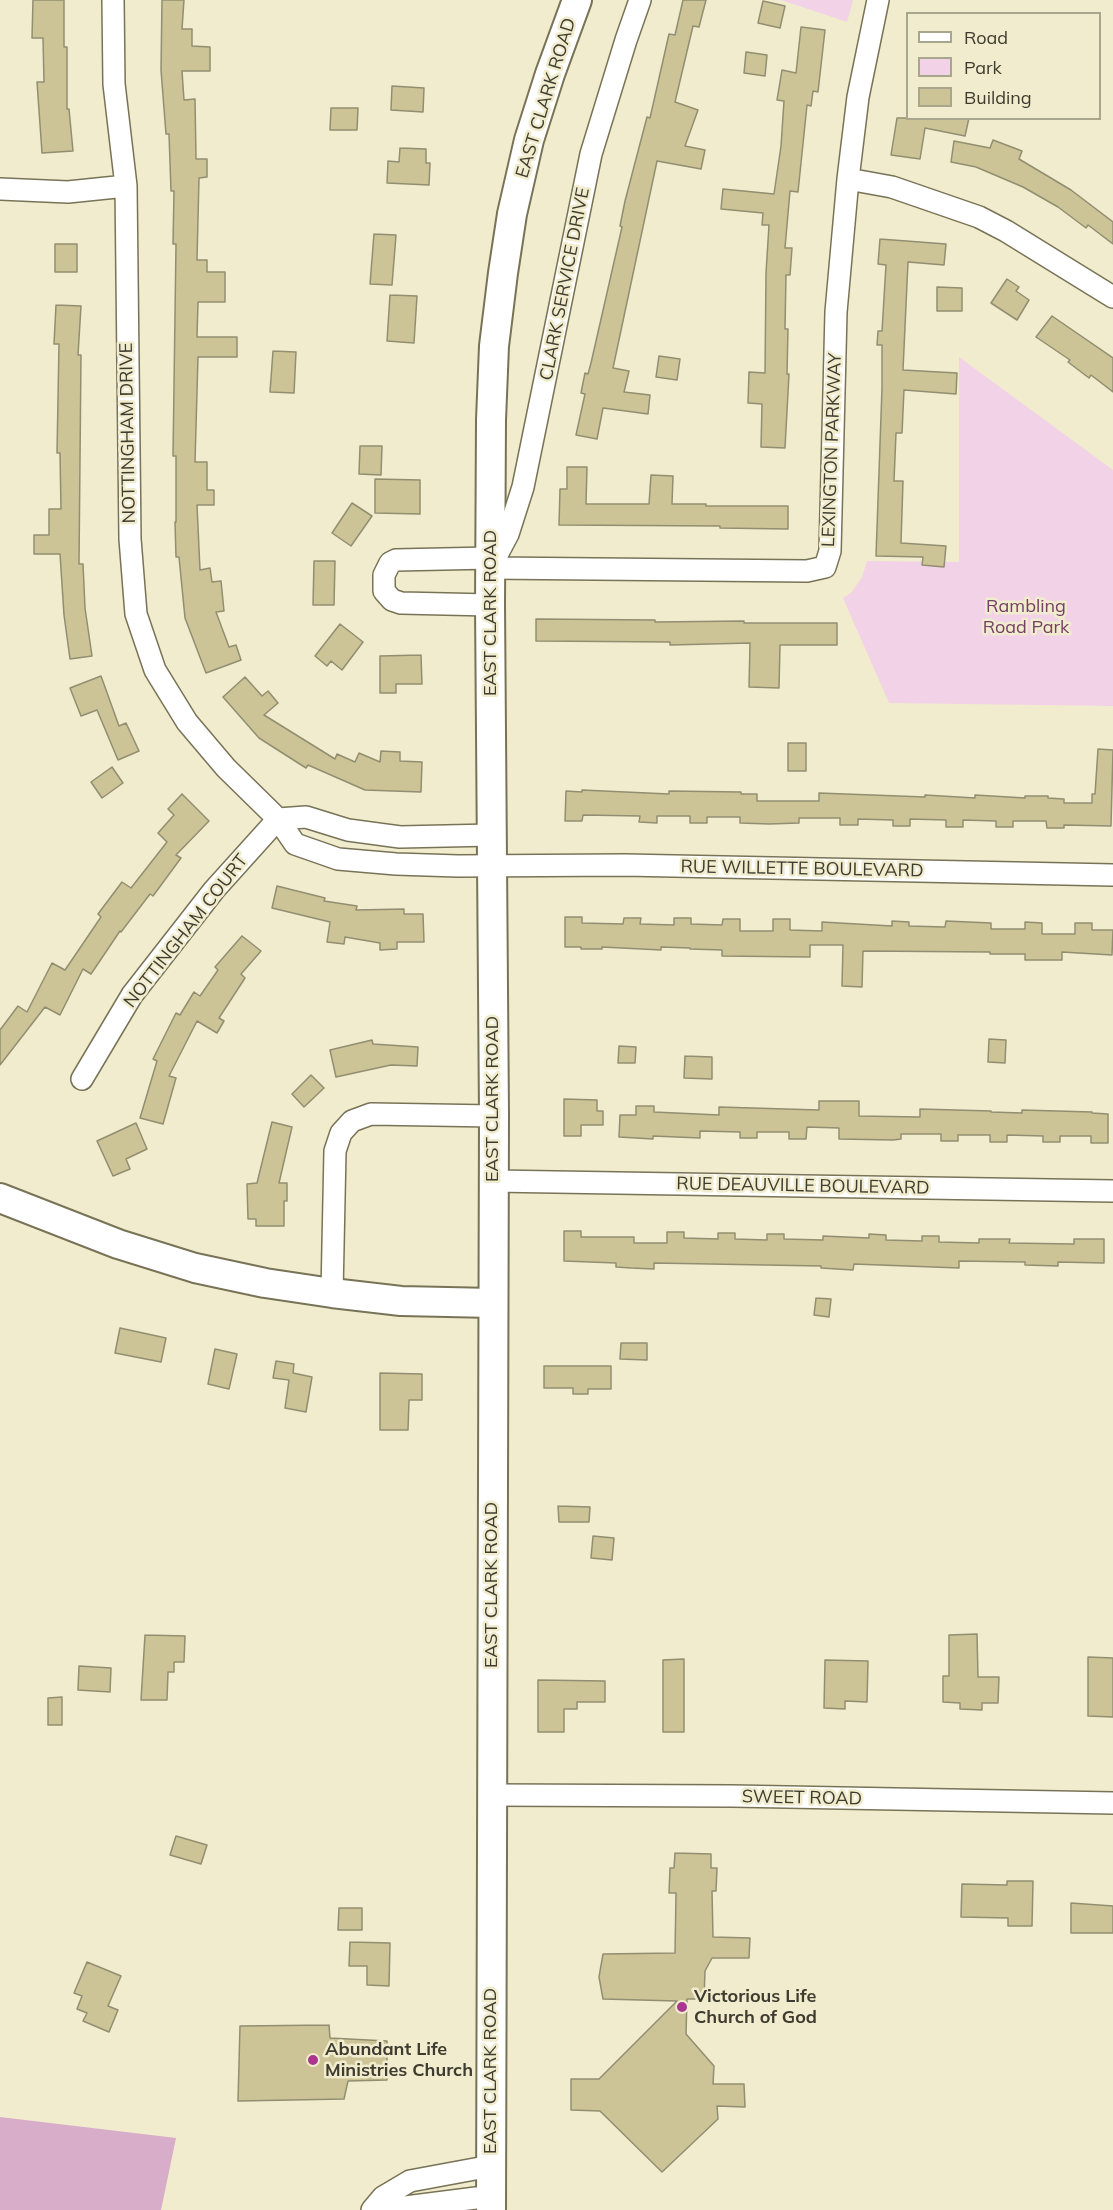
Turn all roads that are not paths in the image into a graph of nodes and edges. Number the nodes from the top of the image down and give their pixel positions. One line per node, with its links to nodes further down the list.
1 (112, 0): 6 (street, NOTTINGHAM DRIVE)
2 (577, 0): 9 (main road, EAST CLARK ROAD)
3 (640, 0): 9 (street, CLARK SERVICE DRIVE)
4 (878, 0): 5 (street, LEXINGTON PARKWAY)
5 (848, 179): 8 (street); 9 (street, LEXINGTON PARKWAY)
6 (126, 186): 7 (street); 11 (street, NOTTINGHAM DRIVE)
7 (0, 189)
8 (1113, 297)
9 (490, 563): 10 (main road, EAST CLARK ROAD); 10 (street)
10 (490, 605): 12 (main road, EAST CLARK ROAD)
11 (278, 819): 12 (street); 13 (street, NOTTINGHAM DRIVE); 15 (street, NOTTINGHAM COURT)
12 (492, 835): 13 (main road, EAST CLARK ROAD)
13 (492, 866): 14 (street, RUE WILLETTE BOULEVARD); 16 (main road, EAST CLARK ROAD)
14 (1113, 875)
15 (82, 1079)
16 (494, 1116): 17 (main road, EAST CLARK ROAD); 20 (street)
17 (493, 1181): 18 (street, RUE DEAUVILLE BOULEVARD); 21 (main road, EAST CLARK ROAD)
18 (1113, 1191)
19 (0, 1198): 20 (main road)
20 (332, 1293): 21 (main road)
21 (493, 1303): 22 (main road, EAST CLARK ROAD)
22 (491, 1795): 23 (street, SWEET ROAD); 24 (main road, EAST CLARK ROAD)
23 (1113, 1803)
24 (491, 2166): 25 (main road, EAST CLARK ROAD); 26 (street)
25 (491, 2204): 27 (street)
26 (372, 2210)
27 (382, 2210)

